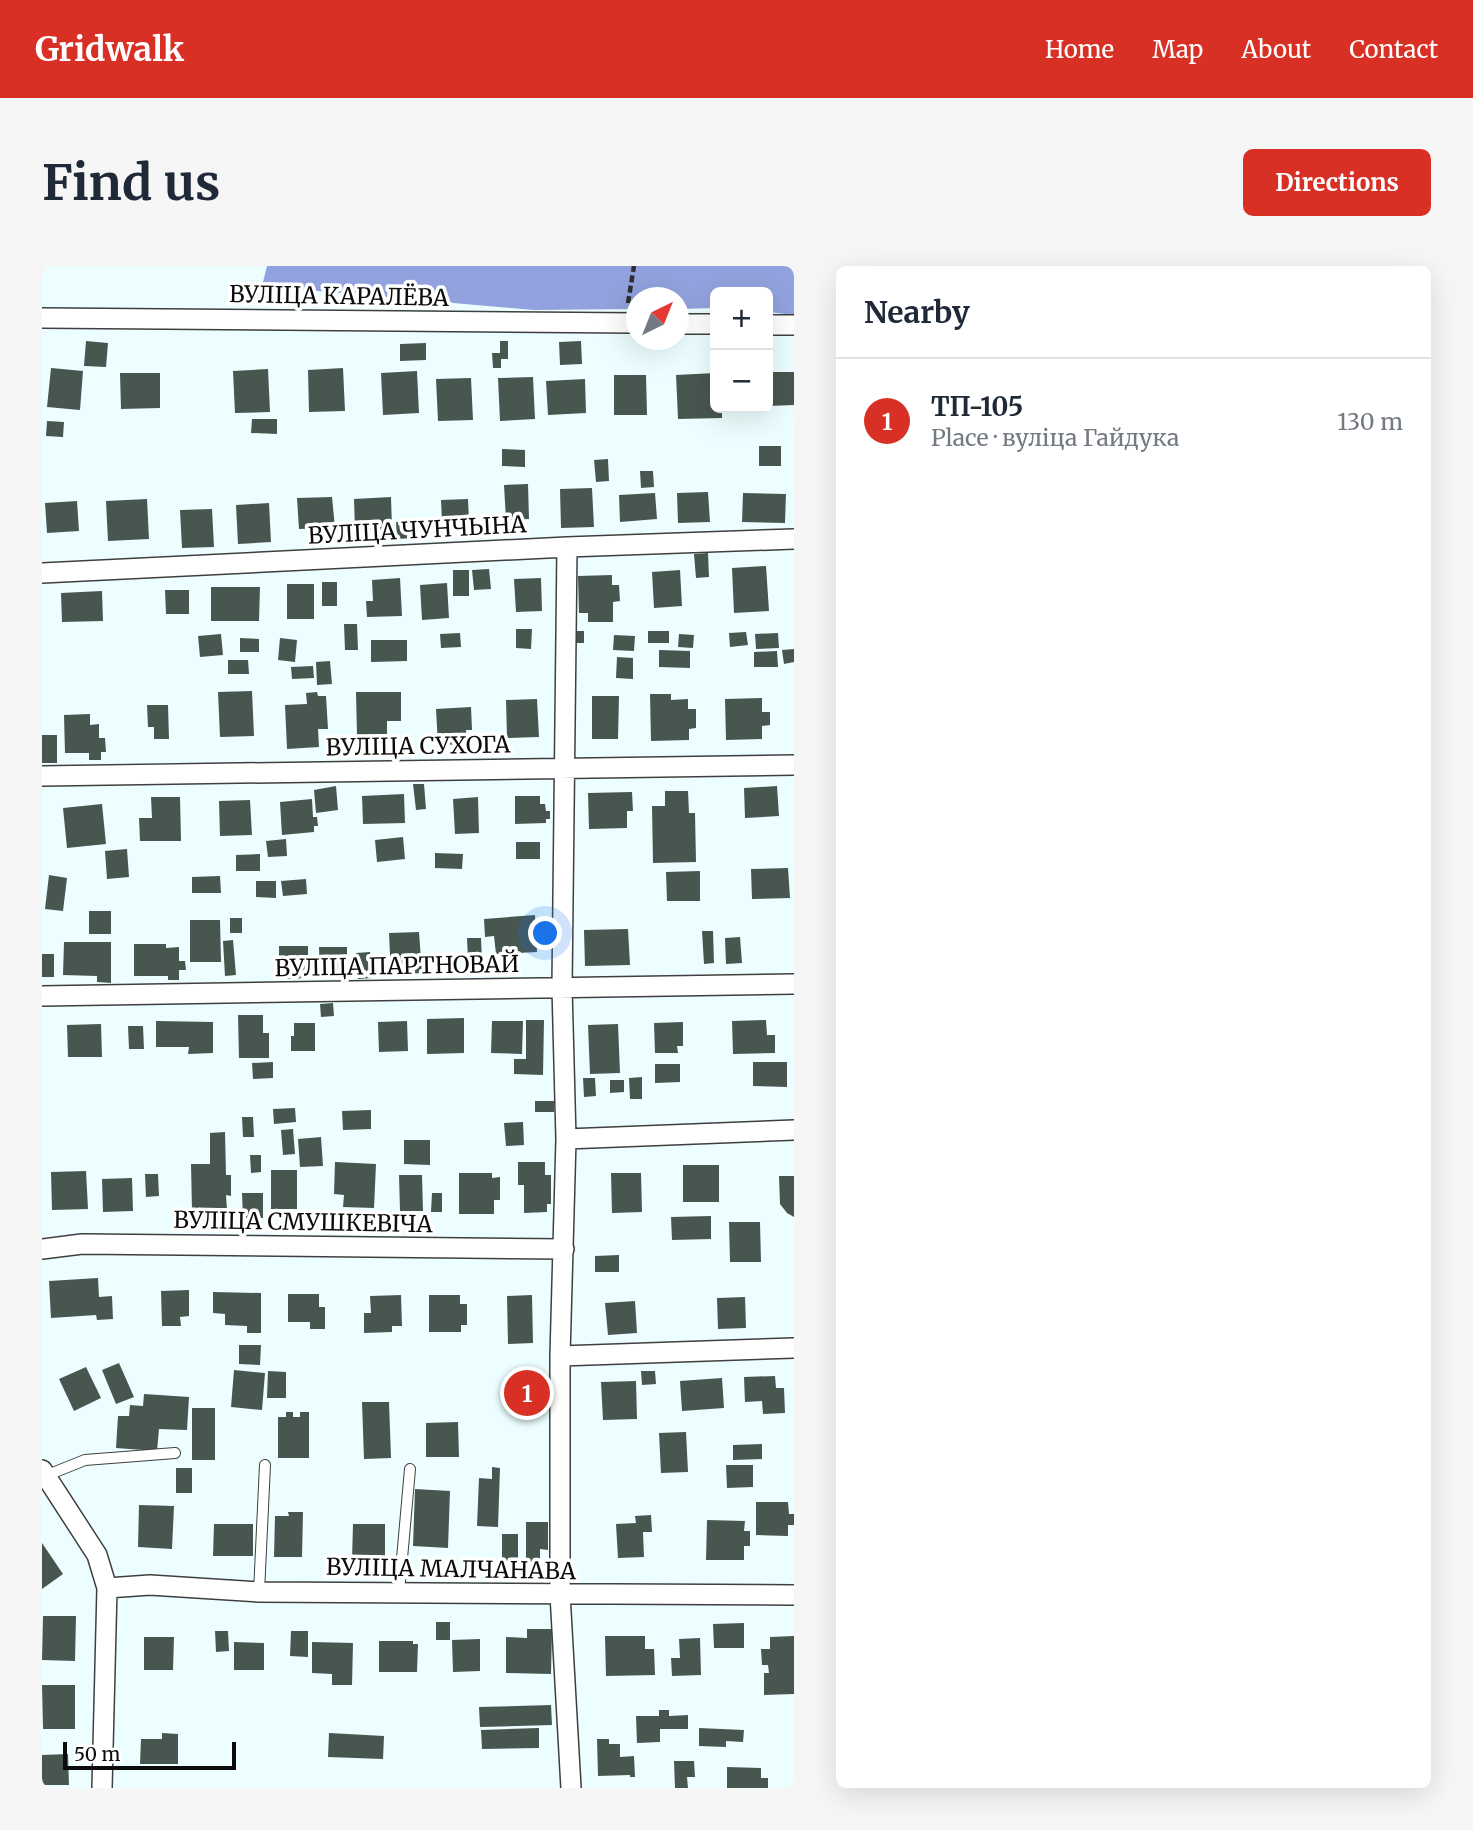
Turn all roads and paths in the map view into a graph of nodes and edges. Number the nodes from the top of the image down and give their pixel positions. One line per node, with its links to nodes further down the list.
1 (634, 266): 2 (path)
2 (633, 287)
3 (42, 318): 4 (street, ВУЛІЦА КАРАЛЁВА)
4 (626, 323)
5 (689, 324): 6 (street)
6 (710, 324)
7 (773, 325): 8 (street)
8 (794, 325)
9 (794, 539): 10 (street, ВУЛІЦА ЧУНЧЫНА)
10 (567, 547): 11 (street, ВУЛІЦА ЧУНЧЫНА); 13 (street)
11 (42, 573)
12 (794, 765): 13 (street, ВУЛІЦА СУХОГА)
13 (563, 768): 14 (street, ВУЛІЦА СУХОГА); 16 (street)
14 (42, 776)
15 (794, 984): 16 (street, ВУЛІЦА ПАРТНОВАЙ)
16 (562, 987): 17 (street, ВУЛІЦА ПАРТНОВАЙ); 19 (street)
17 (42, 996)
18 (794, 1130): 19 (street)
19 (566, 1139): 21 (street)
20 (42, 1249): 21 (street, ВУЛІЦА СМУШКЕВІЧА)
21 (564, 1249): 23 (street)
22 (794, 1348): 23 (street)
23 (560, 1356): 31 (street)
24 (175, 1453): 27 (lane)
25 (265, 1465): 29 (lane)
26 (410, 1469): 30 (lane)
27 (43, 1473): 28 (street)
28 (107, 1588): 29 (street, ВУЛІЦА МАЛЧАНАВА); 33 (street)
29 (259, 1592): 30 (street, ВУЛІЦА МАЛЧАНАВА)
30 (399, 1592): 31 (street, ВУЛІЦА МАЛЧАНАВА)
31 (560, 1594): 32 (street, ВУЛІЦА МАЛЧАНАВА); 34 (street)
32 (794, 1595)
33 (102, 1788)
34 (570, 1788)

